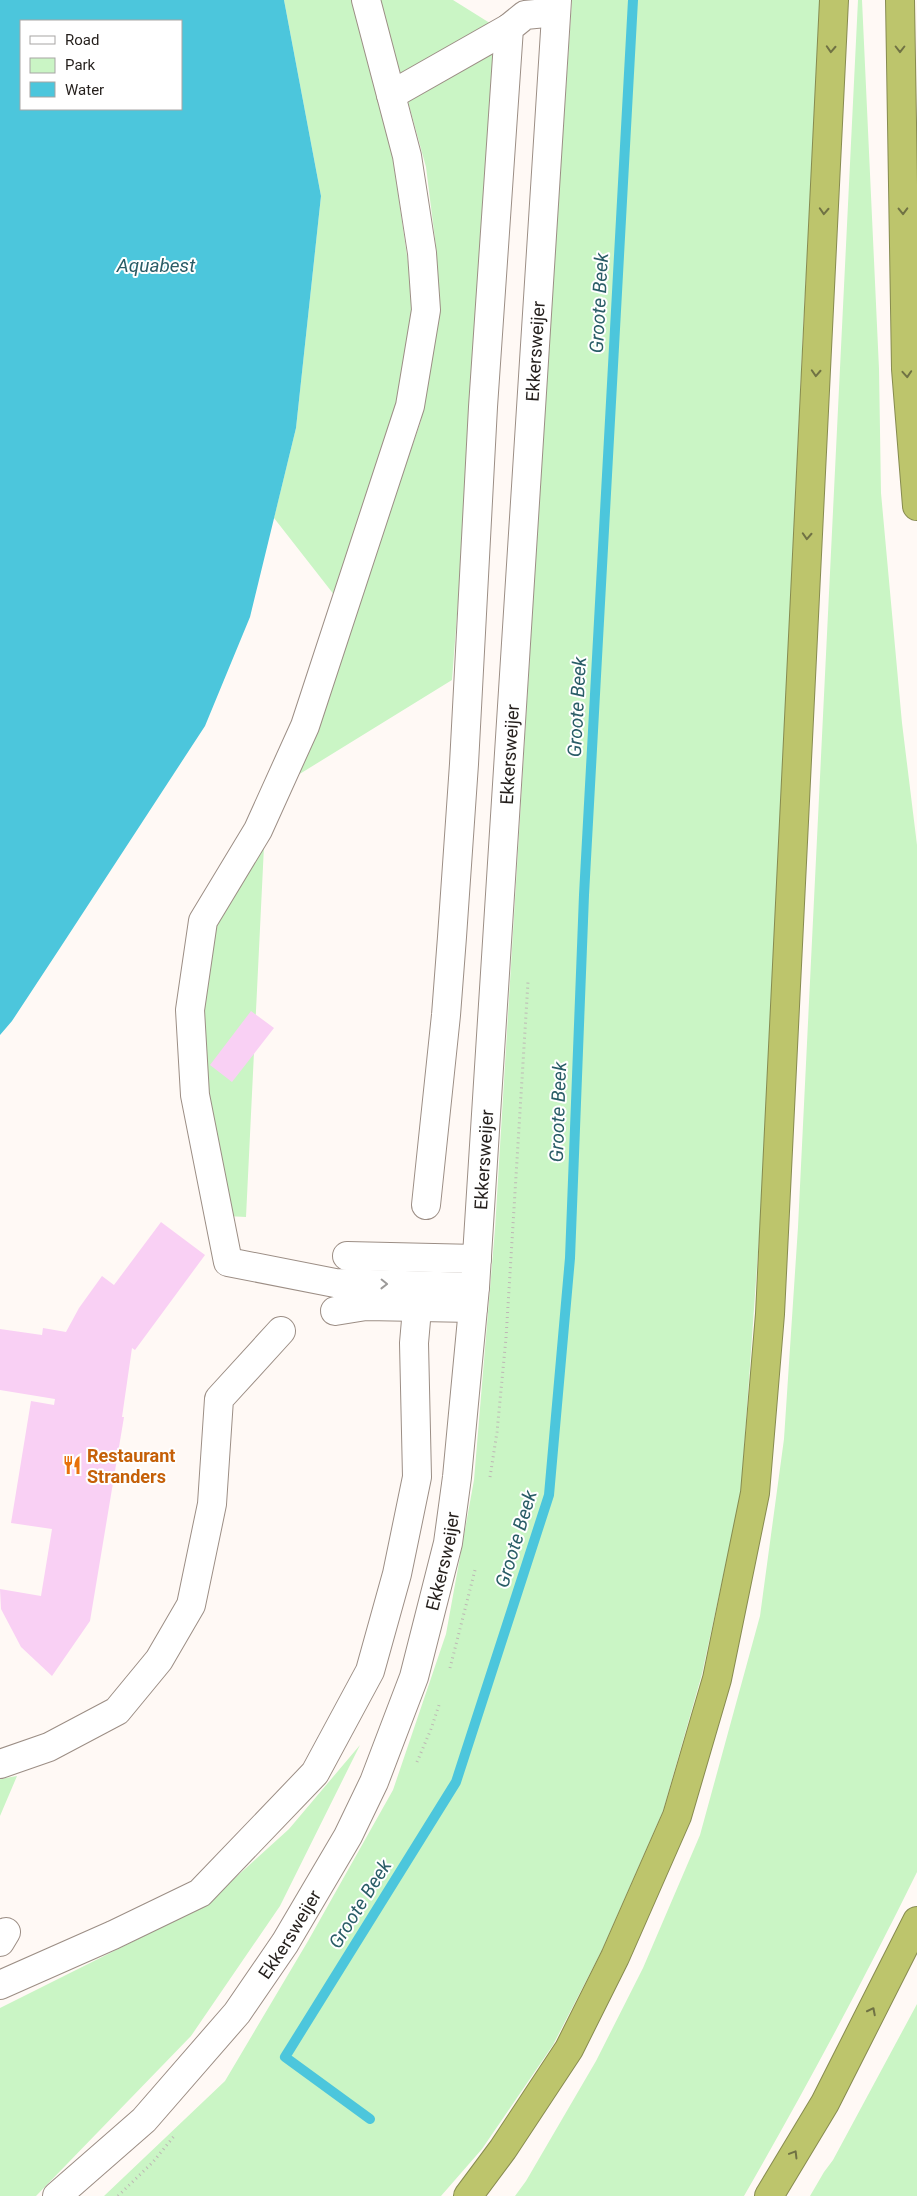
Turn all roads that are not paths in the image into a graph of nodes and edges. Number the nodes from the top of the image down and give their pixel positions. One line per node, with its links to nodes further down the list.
1 (366, 0): 6 (street)
2 (834, 0): 19 (highway, one-way to 19)
3 (900, 0): 7 (highway, one-way to 7)
4 (556, 6): 5 (street); 10 (street, Ekkersweijer)
5 (509, 28): 6 (street); 8 (street)
6 (391, 95): 11 (street, one-way to 11)
7 (917, 506)
8 (426, 1205)
9 (347, 1256): 10 (street)
10 (476, 1259): 12 (street, Ekkersweijer)
11 (418, 1296): 12 (street); 13 (street); 17 (street)
12 (474, 1297): 18 (street, Ekkersweijer)
13 (335, 1311)
14 (280, 1331): 15 (street)
15 (0, 1764)
16 (917, 1921): 20 (highway, one-way to 16)
17 (0, 1985)
18 (57, 2196)
19 (468, 2196)
20 (769, 2196)

